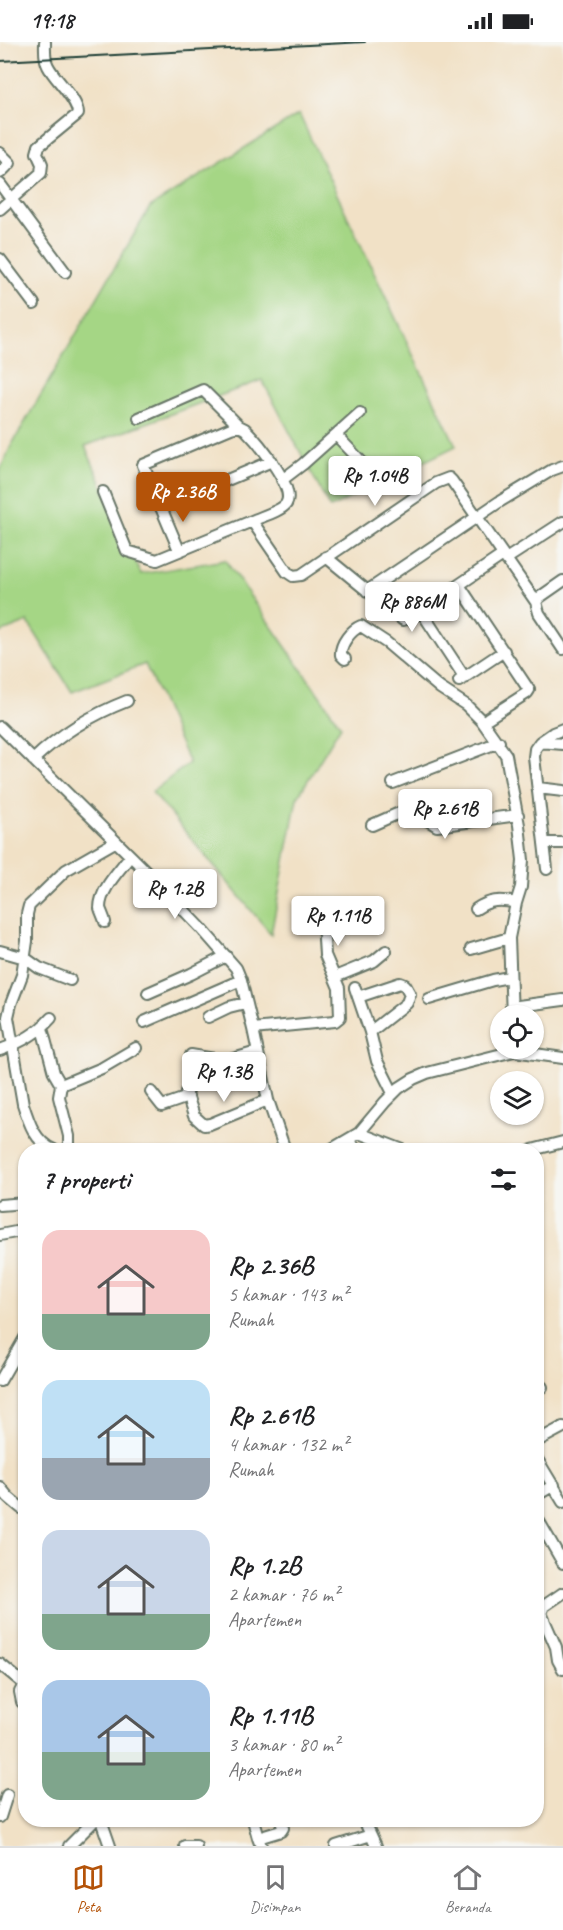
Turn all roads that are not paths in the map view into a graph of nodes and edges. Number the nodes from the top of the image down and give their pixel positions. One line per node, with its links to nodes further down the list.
1 (45, 42): 5 (street)
2 (0, 153): 3 (street)
3 (0, 173)
4 (0, 184): 5 (street)
5 (10, 201): 6 (street); 8 (street)
6 (0, 209)
7 (0, 259): 9 (street)
8 (65, 272)
9 (34, 304)
10 (360, 413): 13 (street)
11 (139, 418): 12 (street)
12 (239, 426): 14 (street); 19 (street)
13 (336, 435): 16 (street); 17 (street)
14 (272, 461): 17 (street); 19 (street)
15 (563, 466): 20 (street)
16 (375, 476)
17 (282, 480): 21 (street)
18 (103, 492): 23 (street)
19 (161, 508): 23 (street)
20 (477, 516): 24 (street); 25 (street); 28 (street)
21 (252, 521): 23 (street); 24 (street)
22 (563, 522): 25 (street)
23 (179, 550)
24 (326, 557): 28 (street)
25 (504, 557): 27 (street); 29 (street)
26 (563, 581): 29 (street)
27 (459, 585): 30 (street); 32 (street)
28 (367, 591): 30 (street)
29 (536, 602): 31 (street)
30 (421, 611): 32 (street)
31 (563, 649)
32 (504, 651): 35 (street)
33 (345, 659): 38 (street)
34 (127, 701): 41 (street)
35 (488, 718)
36 (0, 727): 41 (street)
37 (563, 729): 39 (street)
38 (499, 742): 42 (street); 45 (street)
39 (540, 742): 40 (street); 43 (street)
40 (563, 744)
41 (33, 760): 47 (street)
42 (393, 783)
43 (537, 788): 44 (street); 48 (street)
44 (563, 791)
45 (518, 815): 46 (street); 52 (street)
46 (372, 825)
47 (115, 842): 50 (street); 61 (street)
48 (544, 843): 49 (street); 51 (street)
49 (563, 843)
50 (130, 856): 54 (street); 60 (street)
51 (548, 869)
52 (516, 903): 53 (street); 56 (street)
53 (476, 909)
54 (105, 922)
55 (322, 923): 62 (street)
56 (509, 938): 57 (street); 63 (street)
57 (471, 949)
58 (0, 951): 61 (street)
59 (386, 951): 62 (street)
60 (226, 956): 65 (street); 66 (street)
61 (25, 958): 64 (street); 78 (street)
62 (335, 977): 76 (street)
63 (509, 977): 67 (street); 70 (street)
64 (70, 980)
65 (240, 980): 69 (street); 74 (street)
66 (148, 993)
67 (429, 999)
68 (563, 1000): 71 (street)
69 (245, 1003): 72 (street); 76 (street)
70 (511, 1005)
71 (540, 1005)
72 (208, 1017)
73 (51, 1018): 75 (street)
74 (144, 1022)
75 (42, 1028): 78 (street); 86 (street)
76 (253, 1029): 81 (street)
77 (370, 1032): 77 (street); 88 (street)
78 (12, 1046): 80 (street); 92 (street)
79 (136, 1047): 86 (street)
80 (0, 1050)
81 (257, 1052): 82 (street); 89 (street)
82 (191, 1055)
83 (544, 1055): 85 (street)
84 (490, 1056): 88 (street)
85 (563, 1058)
86 (62, 1085): 93 (street)
87 (151, 1092): 89 (street)
88 (393, 1093): 90 (street)
89 (268, 1100): 94 (street)
90 (354, 1136): 95 (street); 96 (street); 97 (street)
91 (563, 1142): 98 (street)
92 (44, 1143)
93 (69, 1143)
94 (283, 1143)
95 (342, 1143)
96 (354, 1143)
97 (378, 1143)
98 (544, 1147)
99 (18, 1203): 100 (street)
100 (0, 1204)
101 (18, 1232): 102 (street)
102 (0, 1235)
103 (18, 1350): 104 (street)
104 (0, 1381)
105 (563, 1427): 106 (street)
106 (544, 1437)
107 (544, 1470): 108 (street)
108 (554, 1485): 110 (street); 111 (street)
109 (0, 1487): 112 (street)
110 (544, 1491)
111 (563, 1502)
112 (18, 1505)
113 (544, 1530): 114 (street)
114 (563, 1563)
115 (563, 1593): 116 (street)
116 (544, 1607)
117 (544, 1621): 119 (street)
118 (0, 1664): 120 (street)
119 (563, 1669)
120 (18, 1678)
121 (4, 1798): 122 (street)
122 (0, 1817)
123 (88, 1827): 130 (street)
124 (103, 1827): 131 (street)
125 (255, 1827): 129 (street)
126 (283, 1827): 129 (street)
127 (367, 1827): 128 (street)
128 (371, 1835): 134 (street); 135 (street)
129 (259, 1842)
130 (69, 1846)
131 (110, 1846)
132 (185, 1846): 133 (street)
133 (196, 1846)
134 (336, 1846)
135 (376, 1846)

